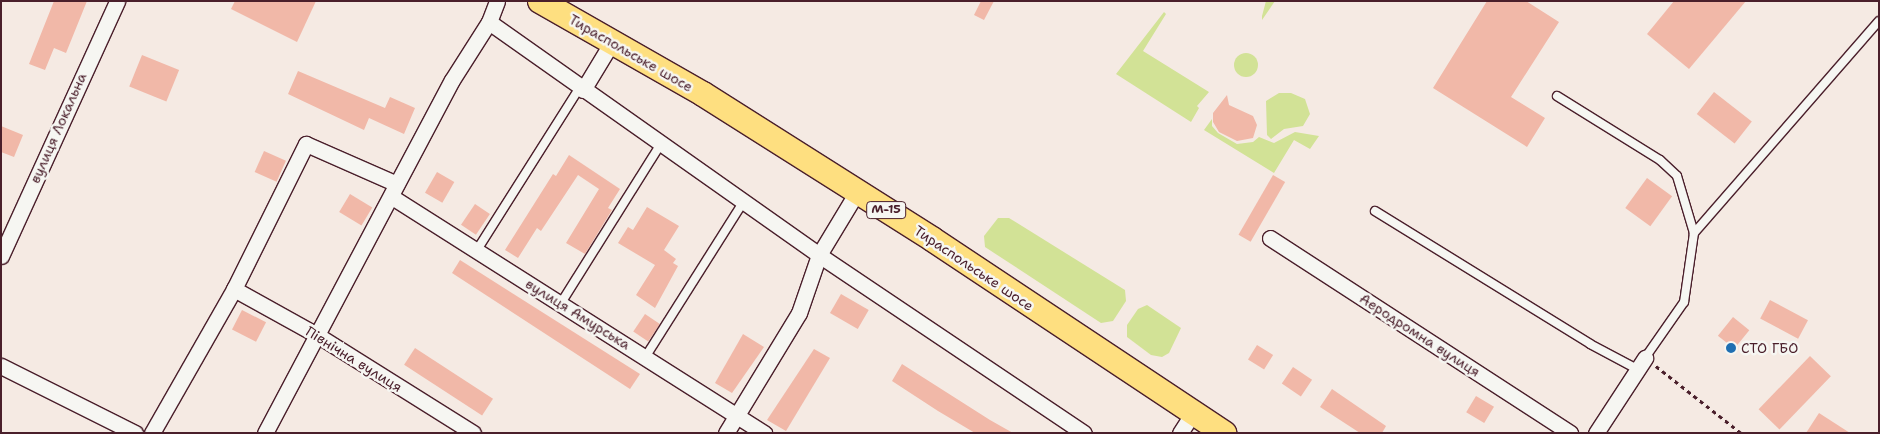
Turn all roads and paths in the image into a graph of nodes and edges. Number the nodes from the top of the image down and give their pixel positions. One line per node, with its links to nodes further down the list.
1 (117, 1): 17 (street, вулиця Локальна)
2 (497, 1): 5 (street)
3 (540, 1): 6 (main road, Тираспольське шосе / М-15)
4 (1879, 21): 14 (lane)
5 (489, 22): 7 (street); 10 (street)
6 (612, 42): 7 (street); 11 (main road, Тираспольське шосе / М-15)
7 (582, 89): 9 (street); 16 (lane)
8 (1557, 96): 14 (lane)
9 (662, 142): 12 (street); 20 (lane)
10 (394, 190): 16 (street, вулиця Амурська); 19 (street, вулиця Амурська); 21 (street)
11 (857, 192): 18 (street); 25 (main road, Тираспольське шосе / М-15)
12 (744, 200): 18 (street); 22 (lane)
13 (1375, 211): 23 (lane)
14 (1694, 233): 23 (lane)
15 (1270, 238): 36 (street, Аеродромна вулиця)
16 (478, 250): 20 (street, вулиця Амурська)
17 (1, 256)
18 (819, 256): 26 (street); 33 (street)
19 (234, 289): 21 (street, Північна вулиця); 28 (street)
20 (561, 303): 22 (street, вулиця Амурська)
21 (316, 335): 29 (street); 30 (street, Північна вулиця)
22 (646, 356): 26 (street, вулиця Амурська)
23 (1641, 364): 37 (street); 38 (path)
24 (1, 366): 27 (street)
25 (1194, 413): 34 (street); 35 (main road, Тираспольське шосе / М-15)
26 (738, 414): 31 (street); 32 (street, вулиця Амурська)
27 (136, 433)
28 (152, 433)
29 (265, 433)
30 (473, 433)
31 (726, 433)
32 (764, 433)
33 (1084, 433)
34 (1180, 433)
35 (1224, 433)
36 (1570, 433)
37 (1596, 433)
38 (1740, 433)

